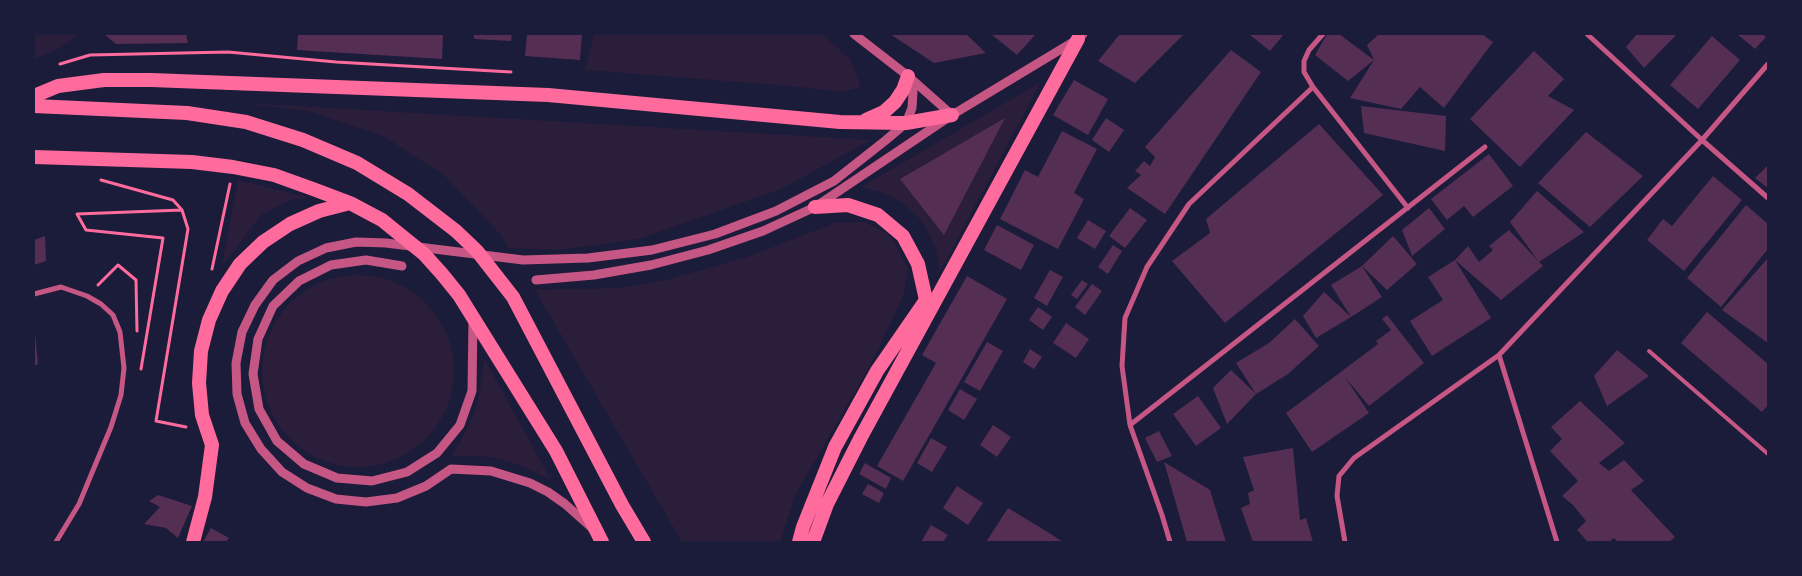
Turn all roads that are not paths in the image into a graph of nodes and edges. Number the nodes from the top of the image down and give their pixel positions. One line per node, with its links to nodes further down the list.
1 (854, 34): 6 (street)
2 (1323, 34): 7 (street)
3 (1588, 34): 13 (street)
4 (1081, 36): 10 (street); 33 (highway)
5 (1768, 64): 13 (street)
6 (908, 76): 10 (street); 11 (highway); 12 (street)
7 (1314, 87): 19 (street); 26 (street)
8 (34, 96): 11 (highway)
9 (34, 106): 31 (highway)
10 (952, 115): 12 (highway); 18 (street)
11 (858, 122): 12 (highway)
12 (906, 123): 28 (street)
13 (1702, 140): 16 (street); 25 (street)
14 (1485, 148): 19 (street)
15 (34, 157): 17 (highway)
16 (1768, 198)
17 (350, 203): 23 (highway); 30 (highway)
18 (815, 207): 21 (street); 32 (highway)
19 (1408, 208): 26 (street)
20 (402, 266): 23 (street)
21 (536, 280)
22 (34, 294): 29 (street)
23 (473, 318): 28 (highway)
24 (1649, 351): 27 (lane)
25 (1499, 355): 35 (street); 36 (street)
26 (1130, 425): 34 (street)
27 (1768, 454)
28 (599, 537)
29 (56, 542)
30 (193, 542)
31 (644, 542)
32 (799, 542)
33 (813, 542)
34 (1170, 542)
35 (1345, 542)
36 (1557, 542)

